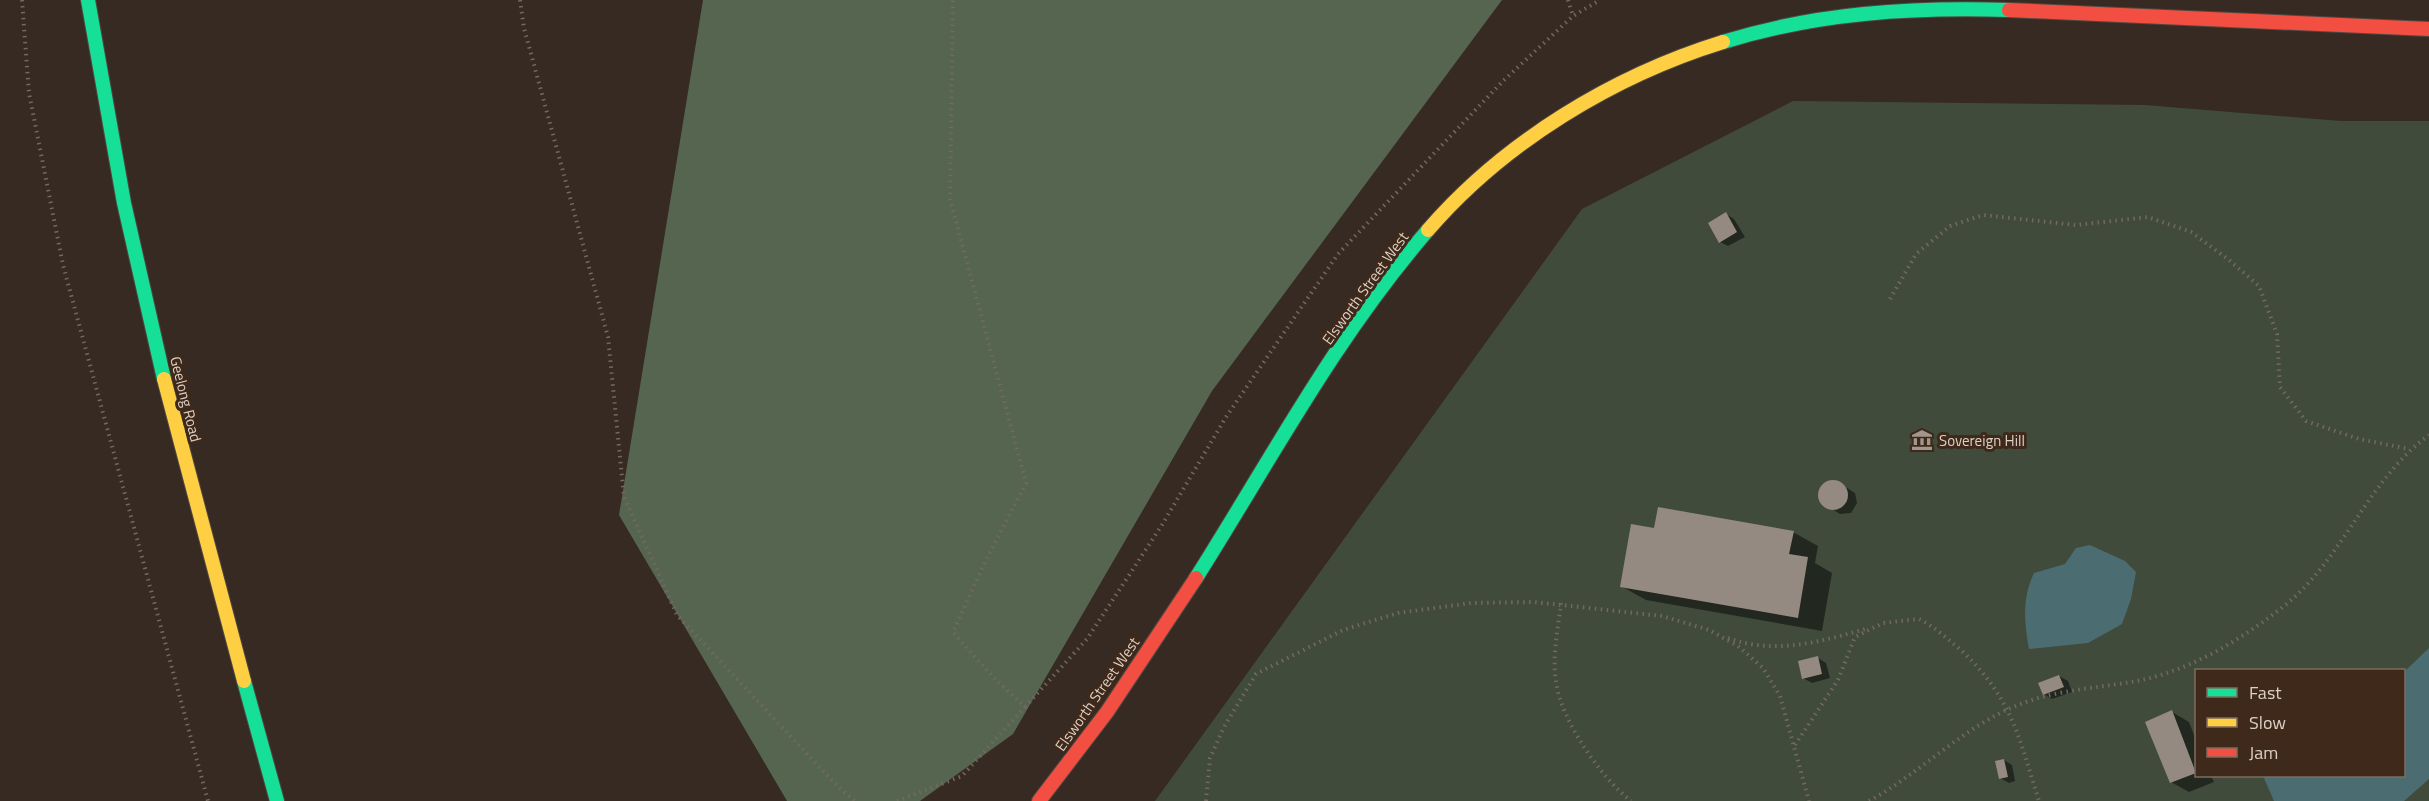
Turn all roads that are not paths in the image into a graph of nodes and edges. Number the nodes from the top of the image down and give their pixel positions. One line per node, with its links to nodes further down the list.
1 (88, 0): 3 (street, Geelong Road)
2 (2429, 29): 4 (street, Elsworth Street West)
3 (277, 801)
4 (1039, 801)

